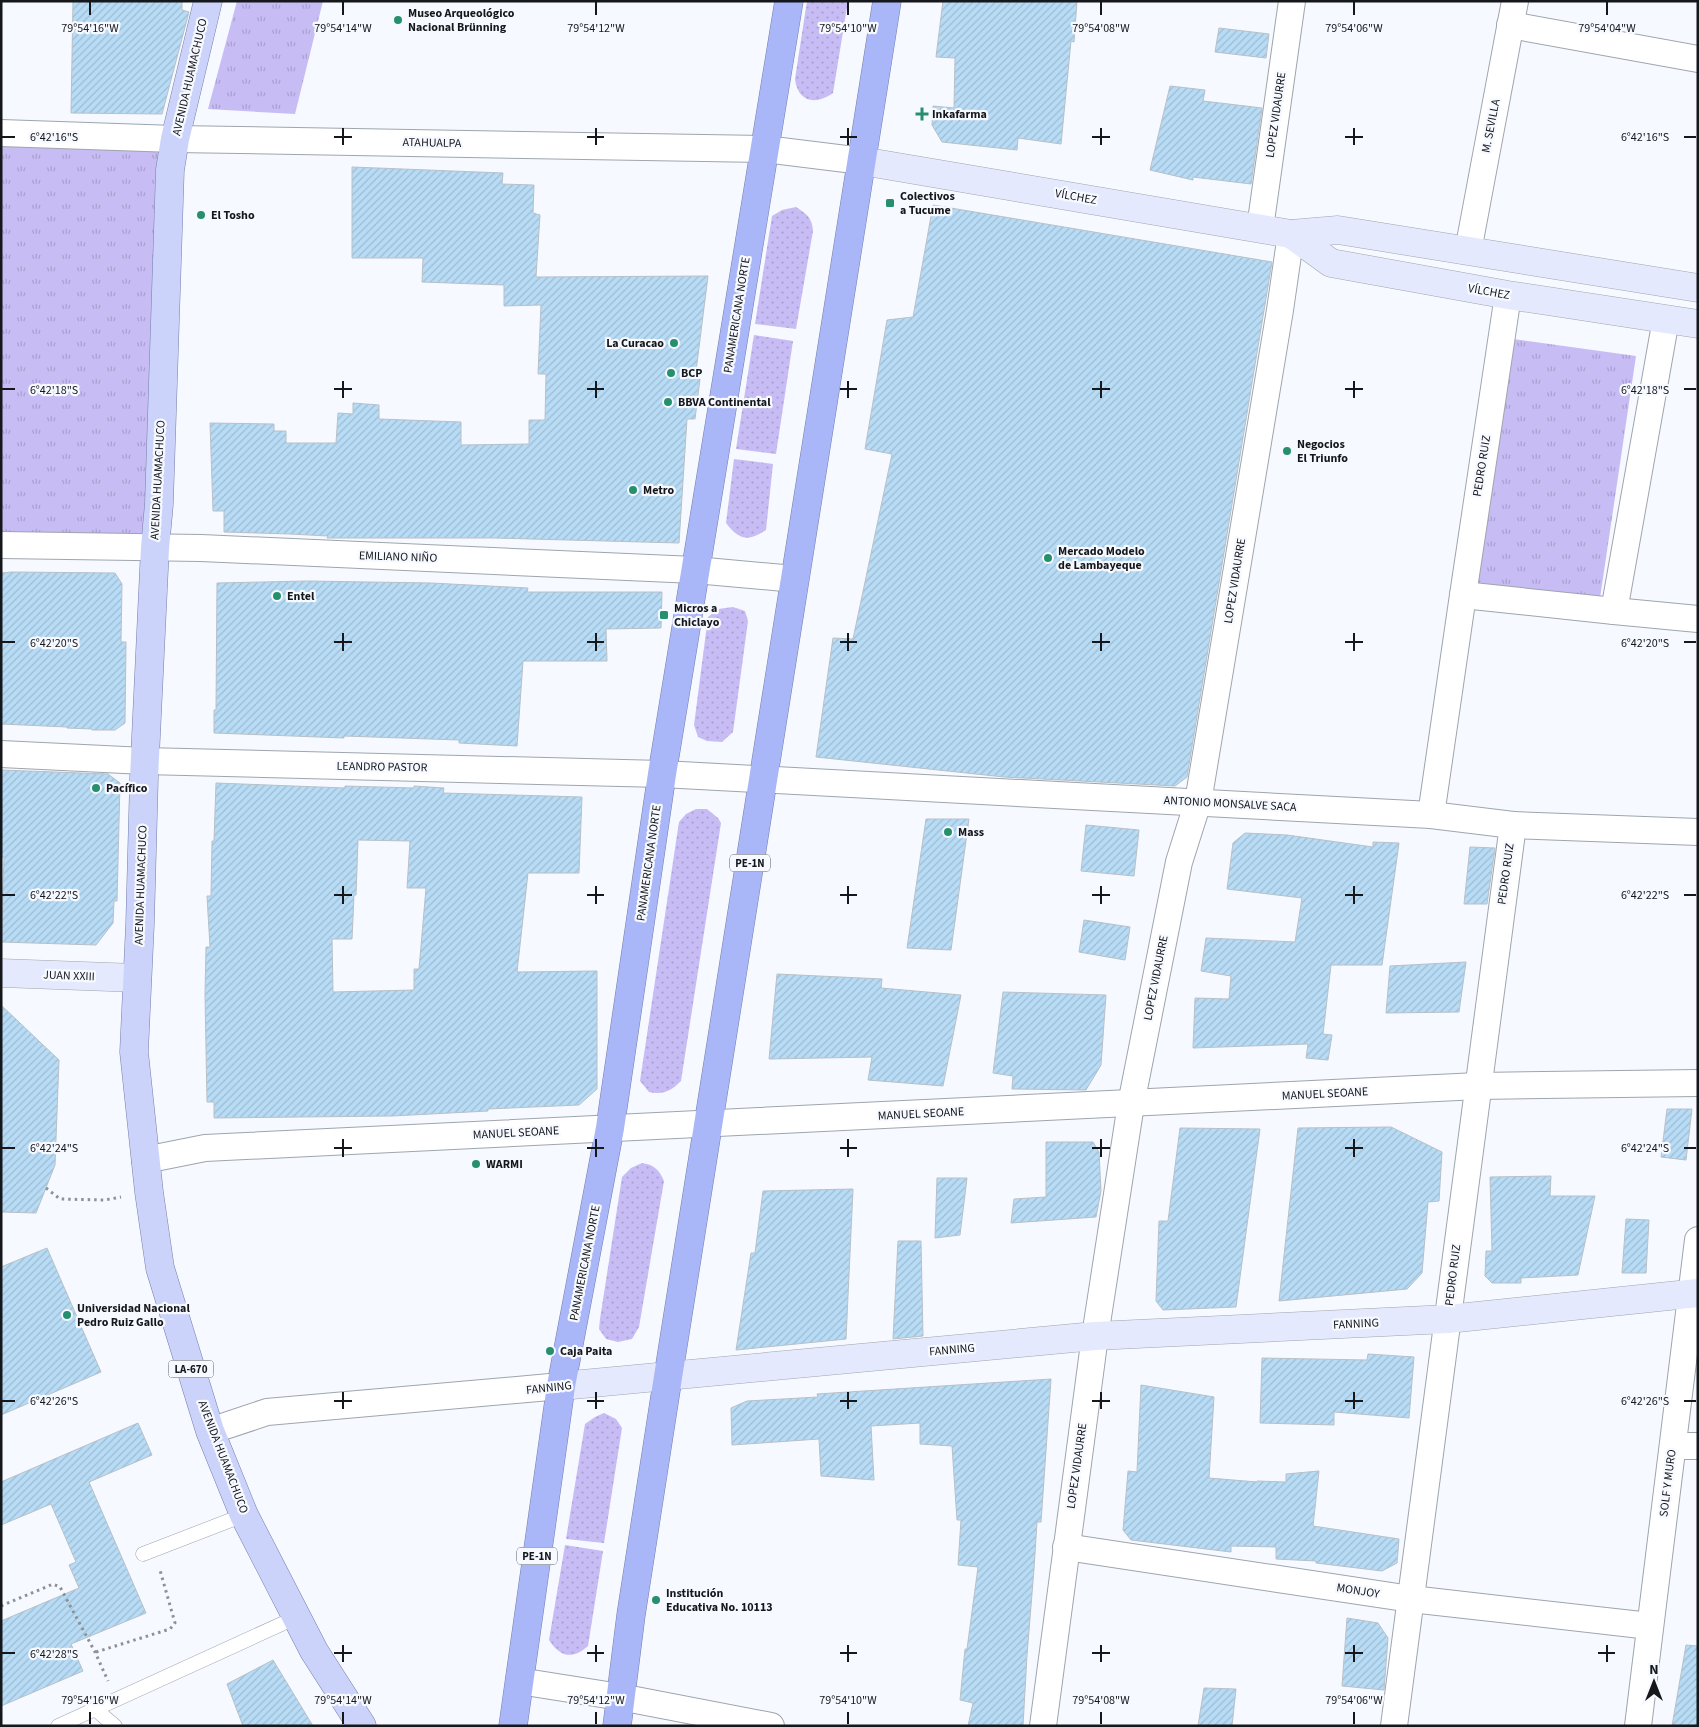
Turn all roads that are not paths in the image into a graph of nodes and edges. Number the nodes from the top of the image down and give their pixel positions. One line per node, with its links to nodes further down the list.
1 (208, 1): 8 (main road, AVENIDA HUAMACHUCO)
2 (789, 1): 9 (highway, PANAMERICANA NORTE / PE-1N)
3 (887, 1): 10 (highway, PE-1N)
4 (1292, 1): 11 (street, LOPEZ VIDAURRE)
5 (1512, 13): 6 (street); 13 (street, M. SEVILLA)
6 (1698, 59)
7 (1, 133): 8 (street, ATAHUALPA)
8 (176, 139): 9 (street, ATAHUALPA); 19 (main road, AVENIDA HUAMACHUCO)
9 (765, 149): 10 (street, ATAHUALPA); 20 (highway, PANAMERICANA NORTE / PE-1N)
10 (862, 161): 11 (street, VÍLCHEZ); 21 (highway, PE-1N)
11 (1260, 228): 12 (street, VÍLCHEZ)
12 (1290, 234): 13 (street, VÍLCHEZ); 15 (street, VÍLCHEZ); 29 (street, LOPEZ VIDAURRE)
13 (1468, 250): 14 (street, VÍLCHEZ)
14 (1698, 288)
15 (1508, 295): 16 (street, VÍLCHEZ); 22 (street, PEDRO RUIZ)
16 (1666, 319): 17 (street, VÍLCHEZ); 23 (street)
17 (1698, 324)
18 (1, 545): 19 (street, EMILIANO NIÑO)
19 (154, 548): 20 (street, EMILIANO NIÑO); 26 (main road, AVENIDA HUAMACHUCO)
20 (696, 570): 21 (street, EMILIANO NIÑO); 27 (highway, PANAMERICANA NORTE / PE-1N)
21 (795, 579): 28 (highway, PE-1N)
22 (1462, 595): 23 (street); 30 (street, PEDRO RUIZ)
23 (1614, 611): 24 (street)
24 (1698, 619)
25 (1, 754): 26 (street, LEANDRO PASTOR)
26 (145, 761): 27 (street, LEANDRO PASTOR); 34 (main road, AVENIDA HUAMACHUCO)
27 (662, 774): 28 (street, LEANDRO PASTOR); 39 (highway, PANAMERICANA NORTE / PE-1N)
28 (763, 779): 29 (street, ANTONIO MONSALVE SACA); 38 (highway, PE-1N)
29 (1198, 802): 30 (street, ANTONIO MONSALVE SACA); 37 (street, LOPEZ VIDAURRE)
30 (1431, 815): 31 (street, ANTONIO MONSALVE SACA)
31 (1513, 825): 32 (street, ANTONIO MONSALVE SACA); 36 (street, PEDRO RUIZ)
32 (1698, 832)
33 (1, 973): 34 (street, JUAN XXIII)
34 (137, 978): 40 (main road, AVENIDA HUAMACHUCO / LA-670)
35 (1698, 1083): 36 (street, MANUEL SEOANE)
36 (1478, 1086): 37 (street, MANUEL SEOANE); 43 (street, PEDRO RUIZ)
37 (1131, 1104): 38 (street, MANUEL SEOANE); 44 (street, LOPEZ VIDAURRE)
38 (708, 1123): 39 (street, MANUEL SEOANE); 45 (highway, PE-1N)
39 (610, 1128): 40 (street, MANUEL SEOANE); 46 (highway, PANAMERICANA NORTE / PE-1N)
40 (145, 1160): 47 (main road, AVENIDA HUAMACHUCO / LA-670)
41 (1698, 1240): 42 (street, SOLF Y MURO)
42 (1695, 1294): 43 (street, FANNING); 48 (street, SOLF Y MURO)
43 (1448, 1319): 44 (street, FANNING); 52 (street, PEDRO RUIZ)
44 (1095, 1336): 45 (street, FANNING); 50 (street, LOPEZ VIDAURRE)
45 (668, 1377): 46 (street, FANNING); 56 (highway, PE-1N)
46 (561, 1386): 47 (street, FANNING); 55 (highway, PANAMERICANA NORTE / PE-1N)
47 (210, 1431): 49 (main road, AVENIDA HUAMACHUCO / LA-670)
48 (1685, 1446): 54 (street, SOLF Y MURO)
49 (244, 1515): 51 (lane); 53 (main road, AVENIDA HUAMACHUCO / LA-670)
50 (1066, 1548): 52 (street, MONJOY); 64 (street, LOPEZ VIDAURRE)
51 (149, 1552)
52 (1411, 1599): 54 (street, MONJOY); 65 (street, PEDRO RUIZ)
53 (296, 1617): 57 (lane); 60 (main road, AVENIDA HUAMACHUCO / LA-670)
54 (1650, 1626): 66 (street, SOLF Y MURO)
55 (519, 1681): 56 (street); 61 (highway, PANAMERICANA NORTE / PE-1N)
56 (620, 1697): 62 (highway, PE-1N); 63 (street)
57 (95, 1708): 58 (lane); 59 (lane)
58 (58, 1726)
59 (115, 1726)
60 (362, 1726)
61 (513, 1726)
62 (617, 1726)
63 (771, 1726)
64 (1043, 1726)
65 (1394, 1726)
66 (1638, 1726)

